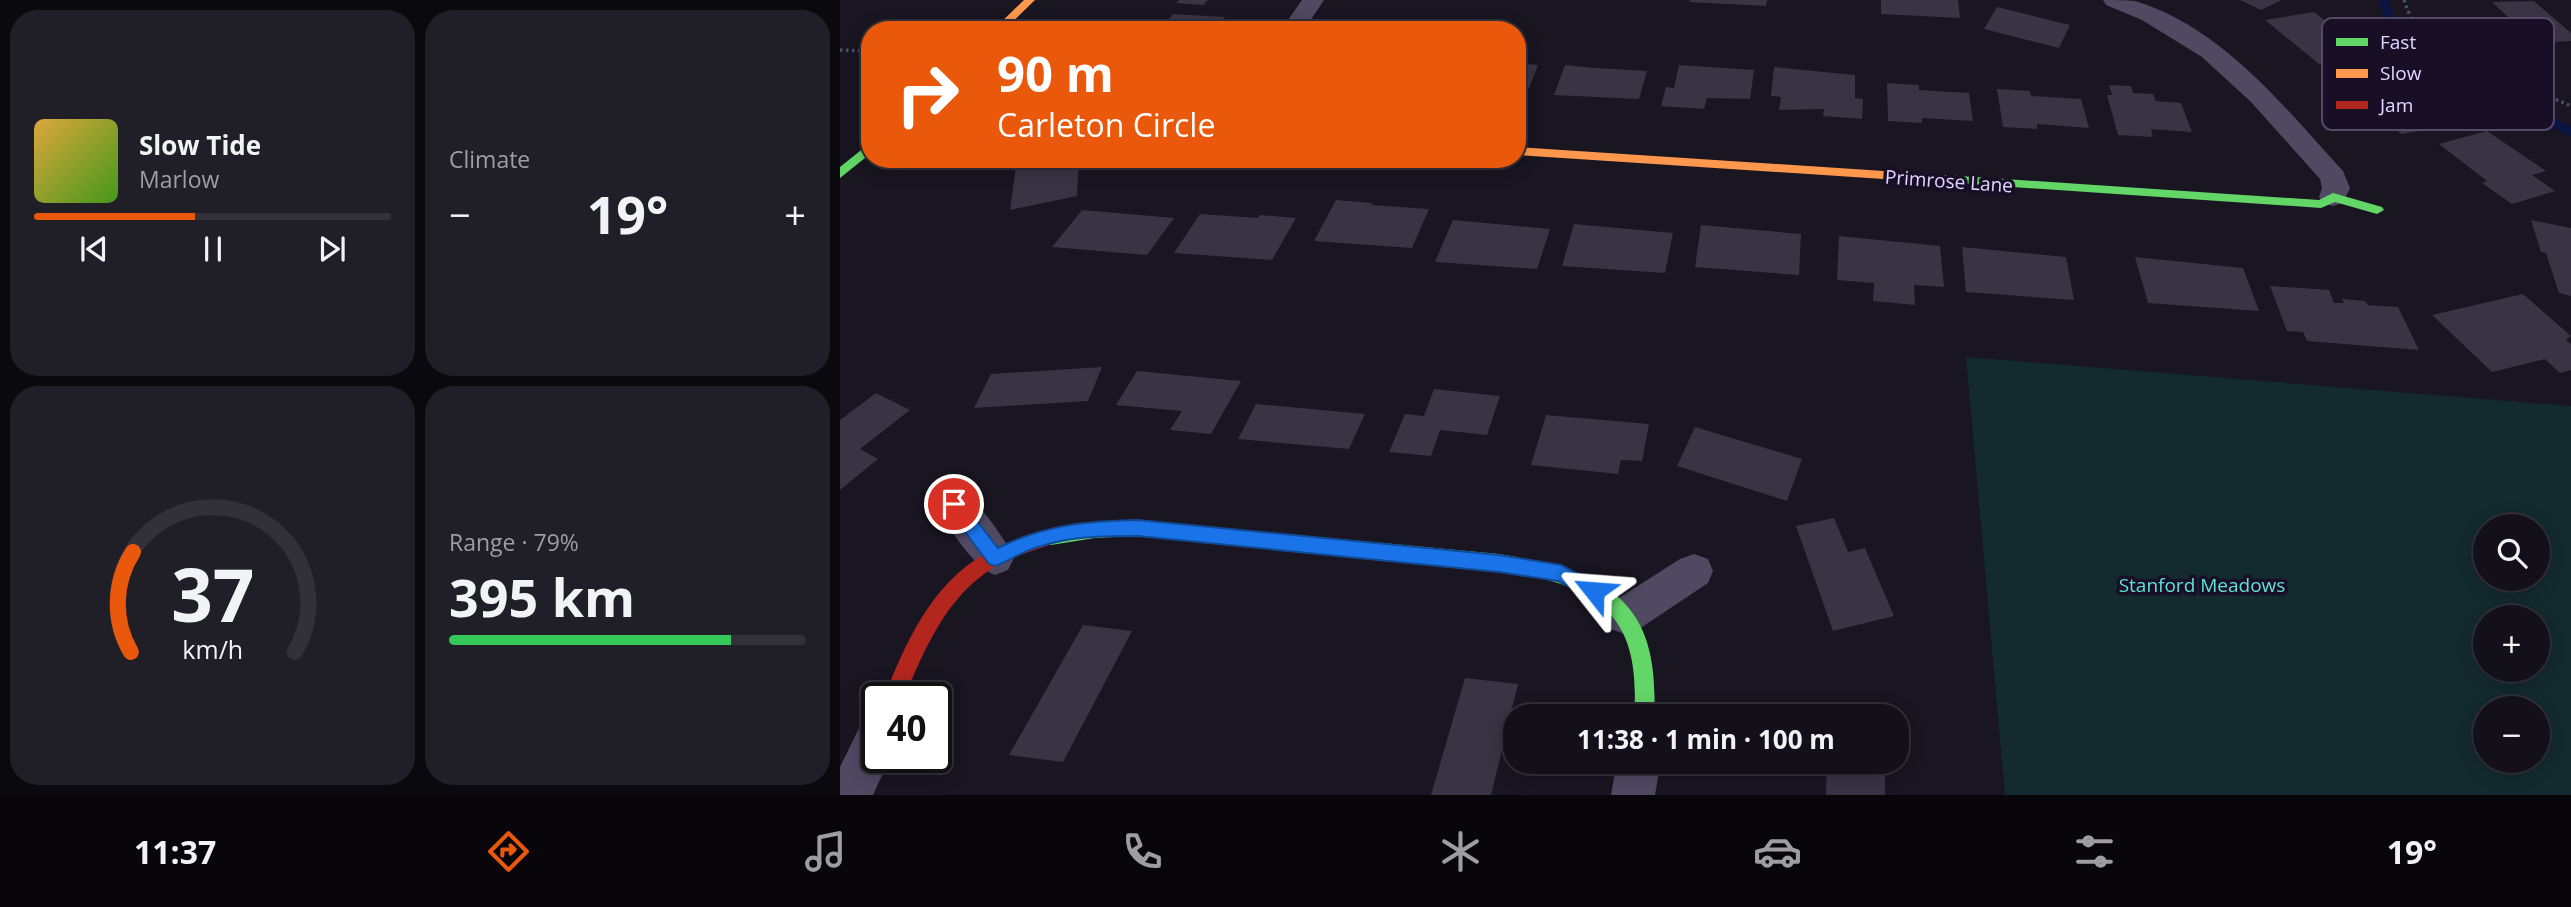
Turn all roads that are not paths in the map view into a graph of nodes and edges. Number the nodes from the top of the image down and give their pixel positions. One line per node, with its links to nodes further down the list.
1 (1030, 0): 4 (street)
2 (1313, 0): 5 (street)
3 (2114, 0): 9 (street)
4 (1008, 21)
5 (1298, 21)
6 (1526, 152): 9 (street, Primrose Lane)
7 (861, 155): 8 (street)
8 (840, 174)
9 (2333, 197): 10 (street, Primrose Lane)
10 (2377, 210)
11 (954, 504): 12 (street)
12 (995, 558): 14 (street); 15 (street)
13 (1694, 571): 14 (street)
14 (1625, 617): 16 (street)
15 (901, 682)
16 (1645, 704)
17 (861, 771): 19 (street)
18 (1637, 774): 20 (street)
19 (850, 795)
20 (1633, 795)

